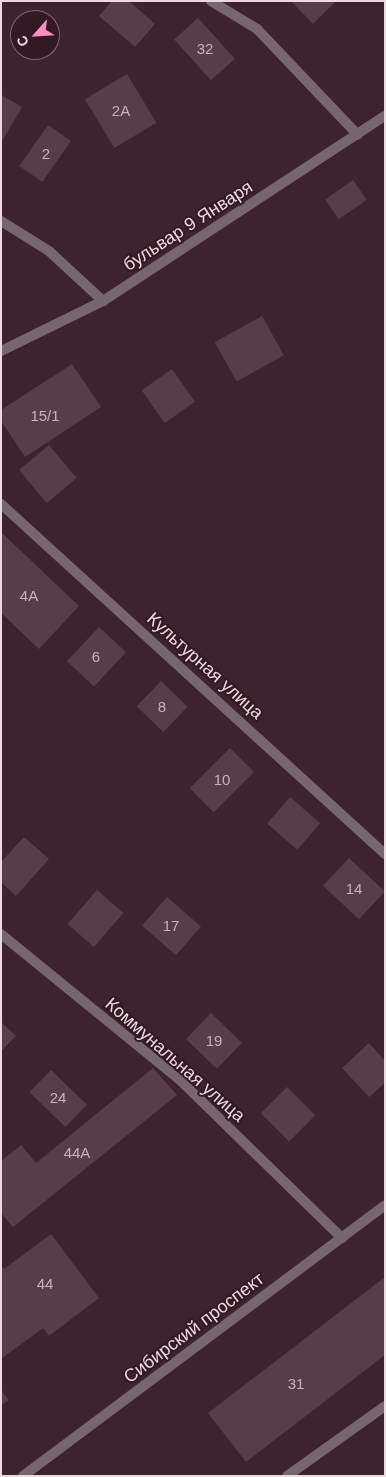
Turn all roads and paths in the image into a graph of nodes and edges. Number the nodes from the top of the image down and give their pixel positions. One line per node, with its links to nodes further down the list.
1 (211, 1): 3 (street)
2 (385, 116): 3 (street, бульвар 9 Января)
3 (358, 135): 5 (street, бульвар 9 Января)
4 (1, 220): 5 (street)
5 (103, 301): 6 (street, бульвар 9 Января)
6 (1, 351)
7 (1, 504): 8 (street, Культурная улица)
8 (385, 854)
9 (1, 934): 11 (street, Коммунальная улица)
10 (385, 1205): 11 (street, Сибирский проспект)
11 (342, 1238): 13 (street, Сибирский проспект)
12 (385, 1406): 14 (street)
13 (23, 1476)
14 (287, 1476)

